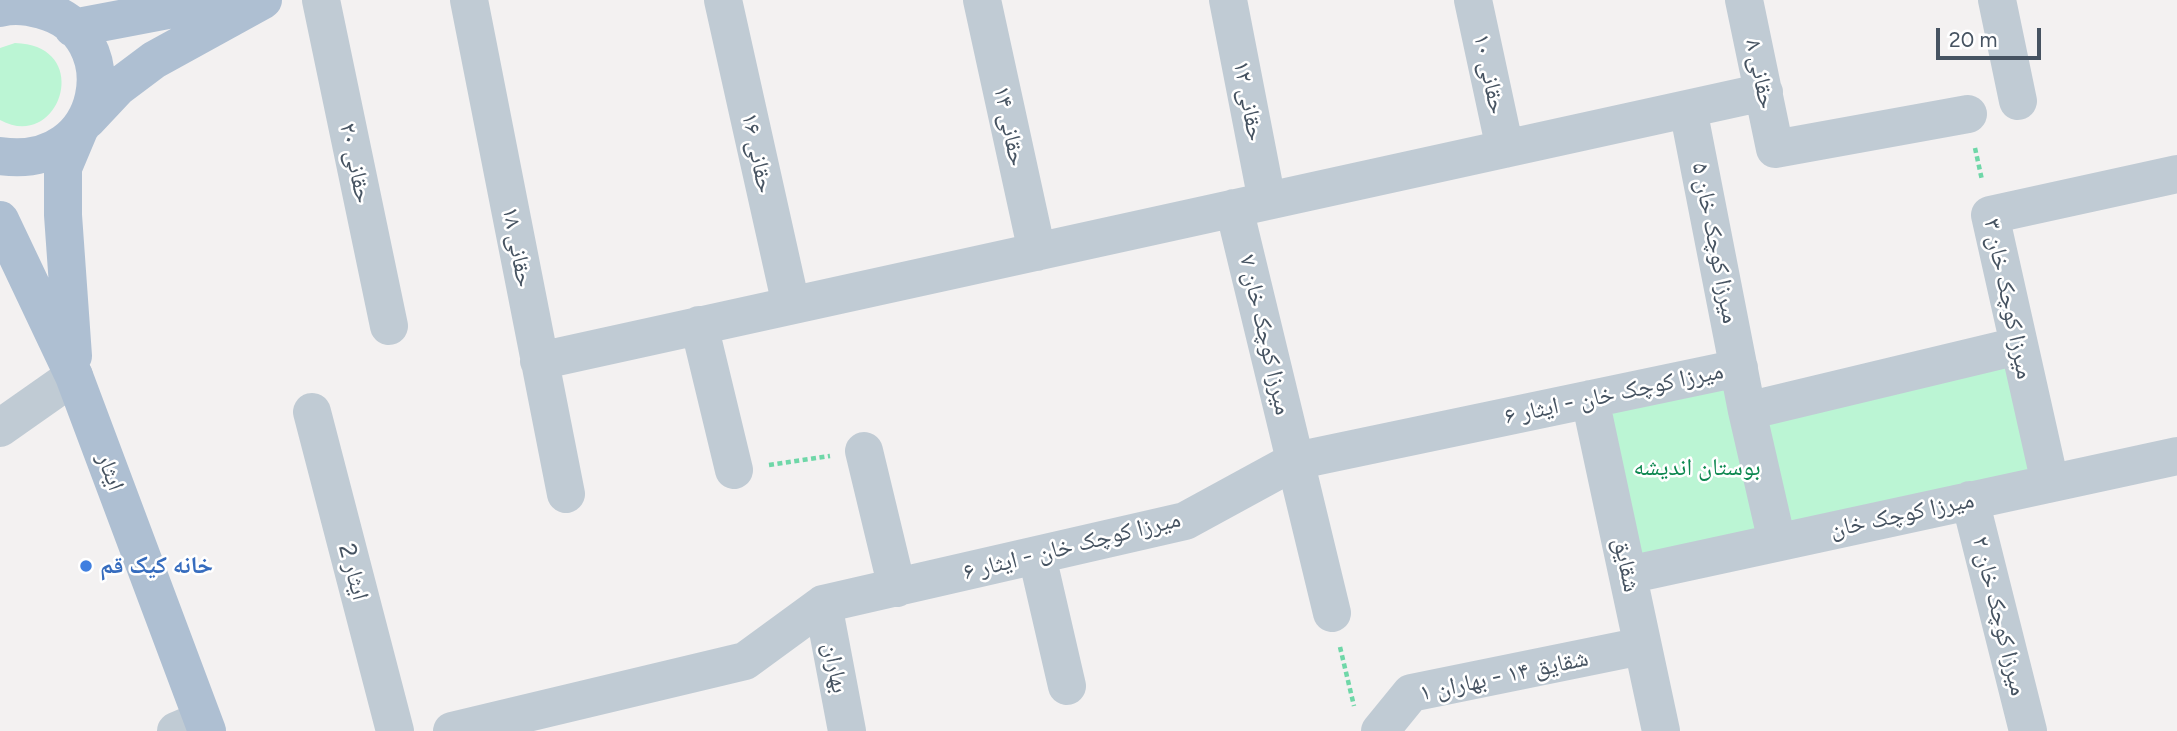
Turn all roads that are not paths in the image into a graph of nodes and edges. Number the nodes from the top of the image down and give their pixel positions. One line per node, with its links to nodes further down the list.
1 (220, 0): 12 (main road)
2 (263, 0): 17 (main road)
3 (321, 0): 26 (street, حقانی ۲۰)
4 (469, 0): 28 (street, حقانی ۱۸)
5 (723, 0): 24 (street, حقانی ۱۶)
6 (982, 0): 23 (street, حقانی ۱۴)
7 (1228, 0): 21 (street, حقانی ۱۲)
8 (1473, 0): 18 (street, حقانی ۱۰)
9 (1744, 0): 13 (street, حقانی ۸)
10 (1997, 0): 14 (street)
11 (0, 8): 12 (main road)
12 (67, 17): 17 (main road)
13 (1764, 92): 15 (street); 16 (street, حقانی ۸)
14 (2018, 102)
15 (1688, 109): 18 (street); 29 (street, میرزا کوچک خان ۵)
16 (1968, 114)
17 (82, 126): 19 (main road); 30 (main road)
18 (1505, 149): 21 (street)
19 (0, 156)
20 (2177, 174): 27 (street, میرزا کوچک خان ۳)
21 (1251, 205): 23 (street); 37 (street, میرزا کوچک خان ۷)
22 (0, 220): 30 (main road, ایثار)
23 (1037, 251): 24 (street)
24 (791, 305): 25 (street)
25 (699, 325): 28 (street); 38 (street)
26 (389, 326)
27 (2018, 346): 32 (street); 39 (street, میرزا کوچک خان ۳)
28 (539, 361): 40 (street, حقانی ۱۸)
29 (1739, 368): 31 (street, میرزا کوچک خان - ایثار ۶); 32 (street, میرزا کوچک خان ۵)
30 (74, 376): 34 (street); 51 (main road, ایثار)
31 (1590, 399): 37 (street, میرزا کوچک خان - ایثار ۶); 44 (street, شقایق)
32 (1747, 411): 42 (street, میرزا کوچک خان ۵)
33 (312, 412): 52 (street, ایثار 2)
34 (0, 428)
35 (864, 451): 45 (street)
36 (2177, 456): 39 (street, میرزا کوچک خان)
37 (1295, 461): 43 (street, میرزا کوچک خان - ایثار ۶); 47 (street, میرزا کوچک خان ۷)
38 (734, 470)
39 (2050, 483): 41 (street, میرزا کوچک خان)
40 (566, 494)
41 (1970, 500): 42 (street, میرزا کوچک خان); 56 (street, میرزا کوچک خان ۲)
42 (1777, 542): 44 (street, میرزا کوچک خان)
43 (1037, 556): 45 (street, میرزا کوچک خان - ایثار ۶); 49 (street)
44 (1628, 575): 48 (street, شقایق)
45 (897, 588): 46 (street, میرزا کوچک خان - ایثار ۶)
46 (823, 604): 53 (street, میرزا کوچک خان - ایثار ۶); 54 (street, بهاران)
47 (1332, 613)
48 (1642, 646): 50 (street, شقایق ۱۴ - بهاران ۱); 55 (street, شقایق)
49 (1067, 686)
50 (1368, 724)
51 (195, 727)
52 (395, 731)
53 (452, 731)
54 (847, 731)
55 (1661, 731)
56 (2028, 731)

